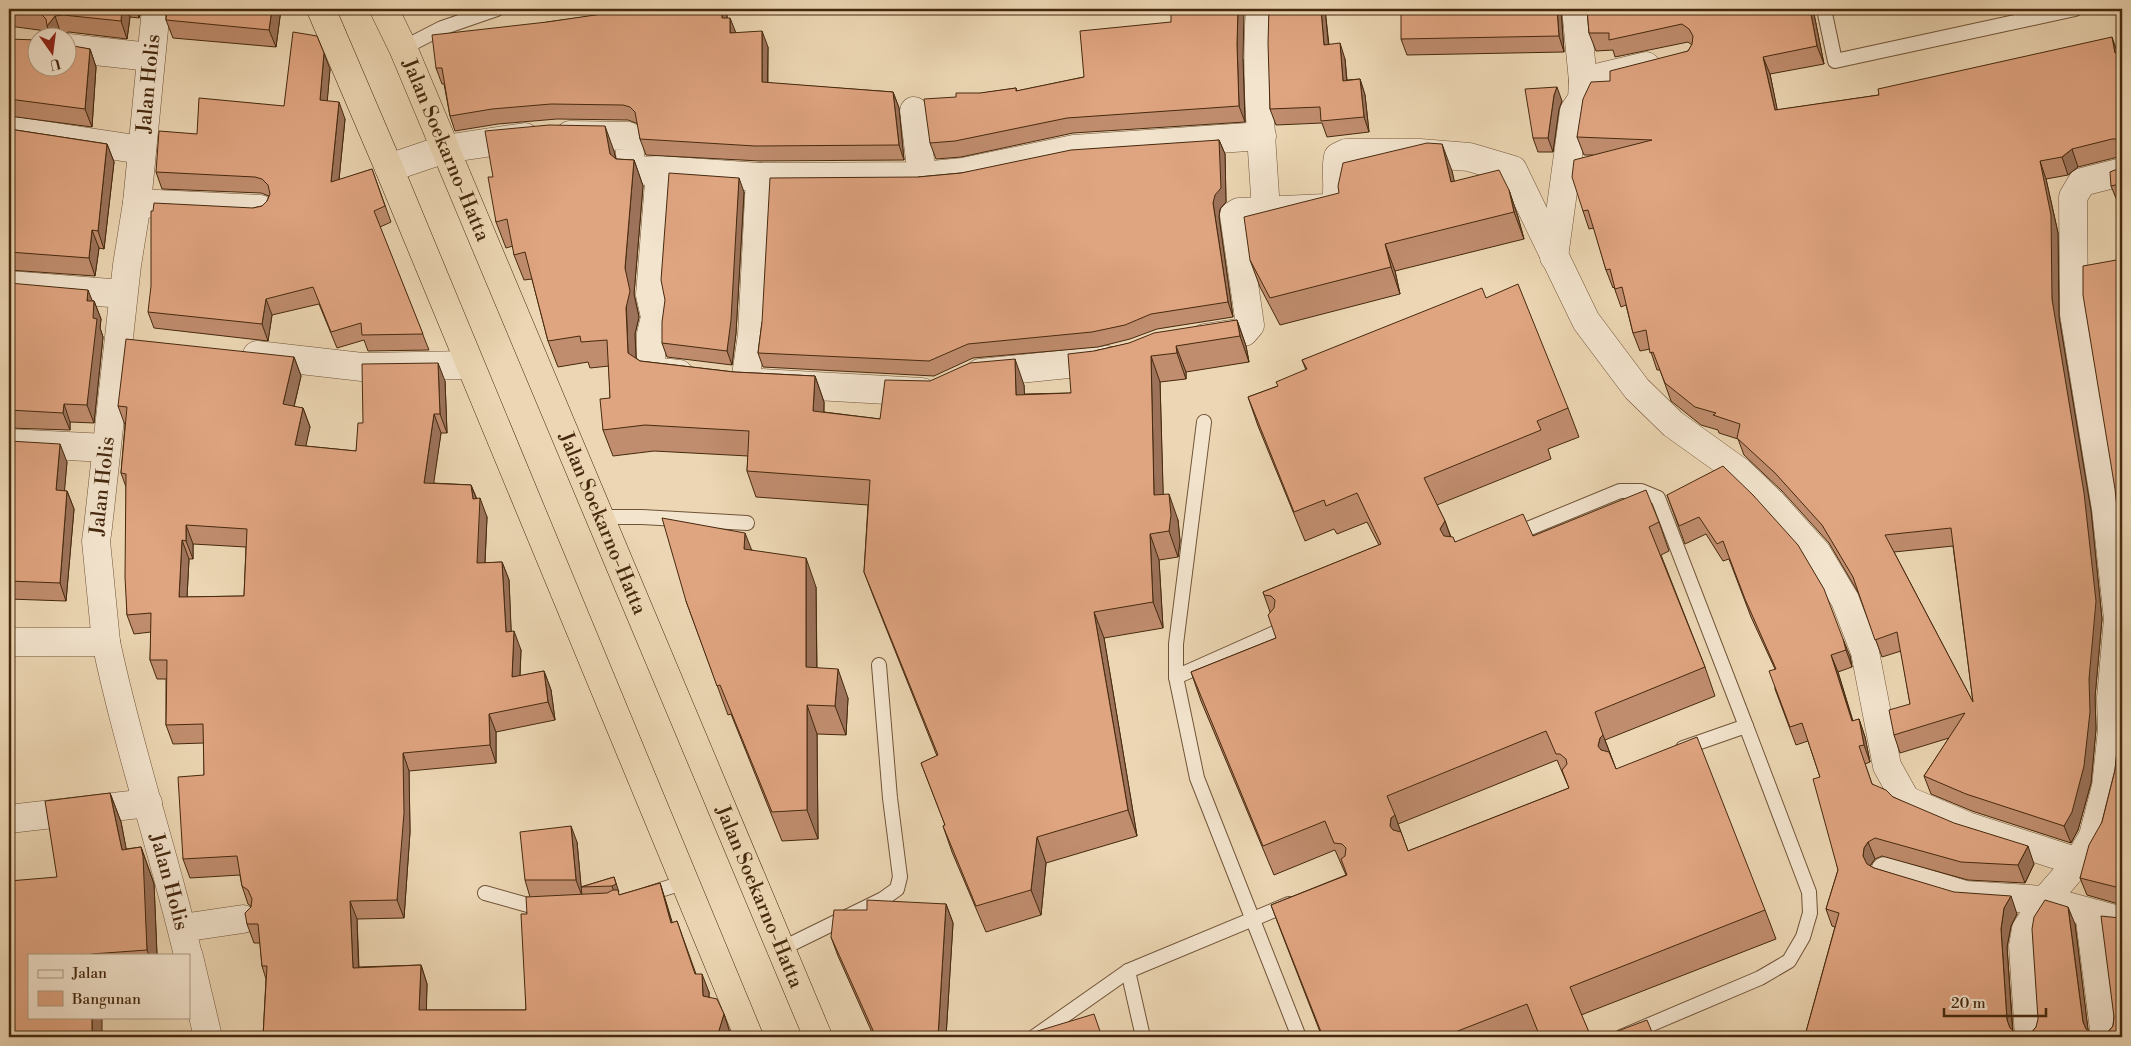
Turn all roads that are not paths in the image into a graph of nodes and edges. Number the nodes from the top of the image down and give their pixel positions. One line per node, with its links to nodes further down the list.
1 (156, 9): 11 (street, Jalan Holis)
2 (321, 9): 19 (highway)
3 (384, 9): 9 (highway, Jalan Soekarno-Hatta)
4 (497, 9): 9 (lane)
5 (1260, 9): 16 (street)
6 (1576, 9): 13 (street)
7 (1824, 9): 8 (lane)
8 (2075, 9)
9 (403, 48): 17 (highway, Jalan Soekarno-Hatta)
10 (78, 49): 11 (street)
11 (150, 57): 18 (street, Jalan Holis)
12 (1675, 59): 13 (street)
13 (1583, 81): 27 (street)
14 (914, 111): 23 (street)
15 (9, 130): 18 (street)
16 (1262, 136): 23 (street); 26 (street)
17 (445, 149): 19 (street); 20 (street); 38 (highway, Jalan Soekarno-Hatta)
18 (142, 150): 24 (street, Jalan Holis)
19 (390, 168): 33 (highway)
20 (660, 170): 22 (street); 34 (street)
21 (2122, 172): 50 (street)
22 (760, 176): 23 (street); 34 (street)
23 (922, 176)
24 (137, 203): 25 (street); 29 (street, Jalan Holis)
25 (260, 209)
26 (1266, 211): 27 (street); 30 (street)
27 (1554, 257): 50 (street)
28 (9, 285): 29 (street)
29 (123, 294): 37 (street, Jalan Holis)
30 (1178, 341)
31 (236, 353): 33 (street)
32 (1135, 354): 34 (street)
33 (470, 365): 52 (highway)
34 (745, 382)
35 (1204, 422): 45 (lane)
36 (9, 443): 37 (street)
37 (106, 448): 43 (street, Jalan Holis)
38 (599, 517): 39 (lane); 63 (highway, Jalan Soekarno-Hatta)
39 (747, 523)
40 (1504, 539): 46 (lane)
41 (1277, 632): 45 (lane)
42 (9, 642): 43 (street)
43 (106, 642): 48 (street, Jalan Holis)
44 (879, 665): 63 (lane)
45 (1176, 677): 60 (lane)
46 (1746, 726): 47 (lane); 73 (lane)
47 (1672, 752)
48 (148, 803): 49 (street); 62 (street, Jalan Holis)
49 (9, 819)
50 (2078, 862): 56 (street)
51 (1885, 871): 56 (street)
52 (685, 882): 54 (lane); 68 (highway)
53 (486, 894): 57 (lane)
54 (630, 898)
55 (1304, 898): 60 (lane)
56 (2045, 900): 58 (street); 74 (street)
57 (554, 906)
58 (2089, 913): 61 (street); 75 (street)
59 (243, 919): 62 (street)
60 (1250, 919): 66 (lane); 72 (lane)
61 (2122, 921)
62 (182, 928): 64 (street, Jalan Holis)
63 (781, 949): 69 (highway, Jalan Soekarno-Hatta)
64 (188, 954)
65 (190, 964): 67 (street, Jalan Holis)
66 (1128, 971): 70 (lane); 71 (lane)
67 (208, 1037)
68 (749, 1037)
69 (818, 1037)
70 (1034, 1037)
71 (1143, 1037)
72 (1299, 1037)
73 (1621, 1037)
74 (2029, 1037)
75 (2105, 1037)

